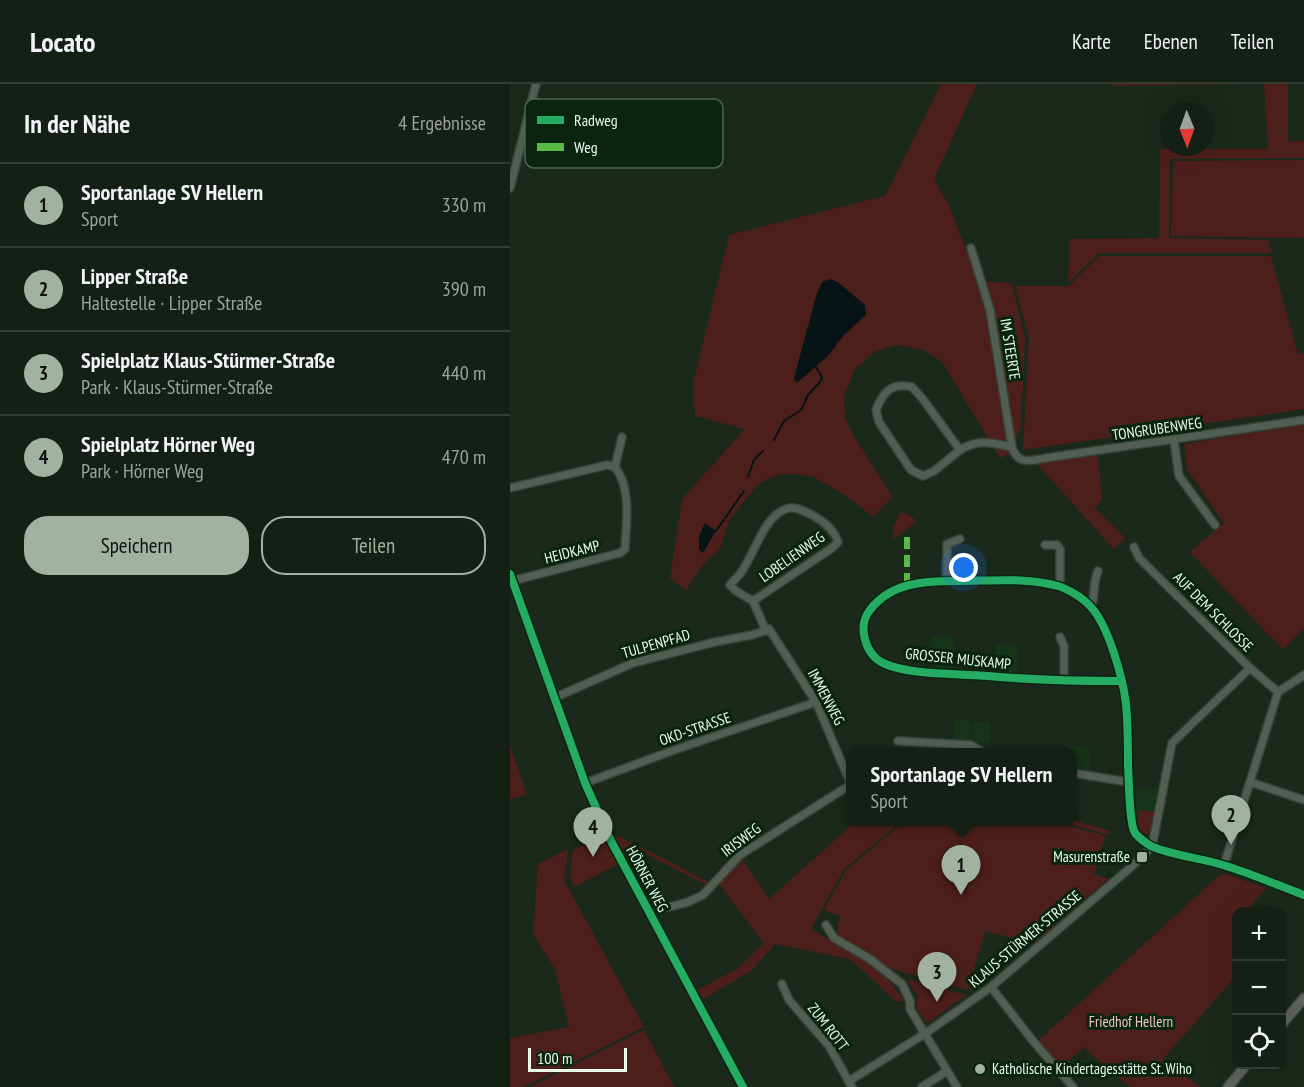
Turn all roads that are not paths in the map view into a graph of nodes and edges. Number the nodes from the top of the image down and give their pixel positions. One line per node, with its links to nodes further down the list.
1 (536, 84): 2 (street)
2 (532, 99)
3 (525, 128): 4 (street)
4 (510, 188)
5 (971, 248): 9 (street, IM STEERTE)
6 (1304, 420): 8 (street, TONGRUBENWEG)
7 (622, 437): 12 (street)
8 (1174, 440): 11 (street, TONGRUBENWEG); 14 (street)
9 (1012, 447): 10 (street); 11 (street, IM STEERTE)
10 (960, 450): 10 (street)
11 (1015, 456)
12 (615, 467): 13 (street); 19 (street, HEIDKAMP)
13 (510, 488)
14 (1215, 525)
15 (960, 539): 20 (street)
16 (1044, 545): 21 (street)
17 (1134, 547): 26 (street, AUF DEM SCHLOSSE)
18 (1098, 572): 23 (street)
19 (511, 578): 31 (street, HÖRNER WEG)
20 (947, 581): 21 (street, GROSSER MUSKAMP); 28 (street, GROSSER MUSKAMP)
21 (1060, 586): 23 (street, GROSSER MUSKAMP)
22 (753, 601): 22 (street, LOBELIENWEG); 24 (street, LOBELIENWEG)
23 (1091, 606): 29 (street, GROSSER MUSKAMP)
24 (767, 630): 31 (street, TULPENPFAD); 32 (street, IMMENWEG)
25 (1060, 637): 28 (street)
26 (1250, 668): 30 (street, AUF DEM SCHLOSSE); 42 (street)
27 (1304, 675): 30 (street)
28 (1064, 681): 29 (street, GROSSER MUSKAMP)
29 (1122, 681): 37 (street, GROSSER MUSKAMP)
30 (1278, 692): 38 (street)
31 (554, 698): 39 (street, HÖRNER WEG)
32 (816, 702): 35 (street, IMMENWEG); 39 (street, OKD-STRASSE)
33 (898, 741): 34 (street)
34 (976, 748)
35 (846, 774)
36 (1077, 774): 37 (street)
37 (1129, 782): 42 (street, GROSSER MUSKAMP)
38 (1250, 782): 41 (street); 43 (street)
39 (585, 783): 45 (street, HÖRNER WEG)
40 (846, 787): 45 (street, IRISWEG)
41 (1304, 800)
42 (1152, 847): 43 (street); 48 (street, KLAUS-STÜRMER-STRASSE)
43 (1224, 866): 44 (street)
44 (1304, 895)
45 (650, 912): 55 (street, HÖRNER WEG)
46 (826, 925): 51 (street)
47 (782, 984): 54 (street, ZUM ROTT)
48 (991, 987): 51 (street, KLAUS-STÜRMER-STRASSE); 58 (street)
49 (1304, 998): 50 (main road)
50 (1286, 1018)
51 (926, 1033): 53 (street); 54 (street, KLAUS-STÜRMER-STRASSE)
52 (1243, 1069): 59 (main road)
53 (947, 1071): 56 (street); 57 (street)
54 (850, 1084)
55 (743, 1087)
56 (922, 1087)
57 (957, 1087)
58 (1073, 1087)
59 (1227, 1087)

